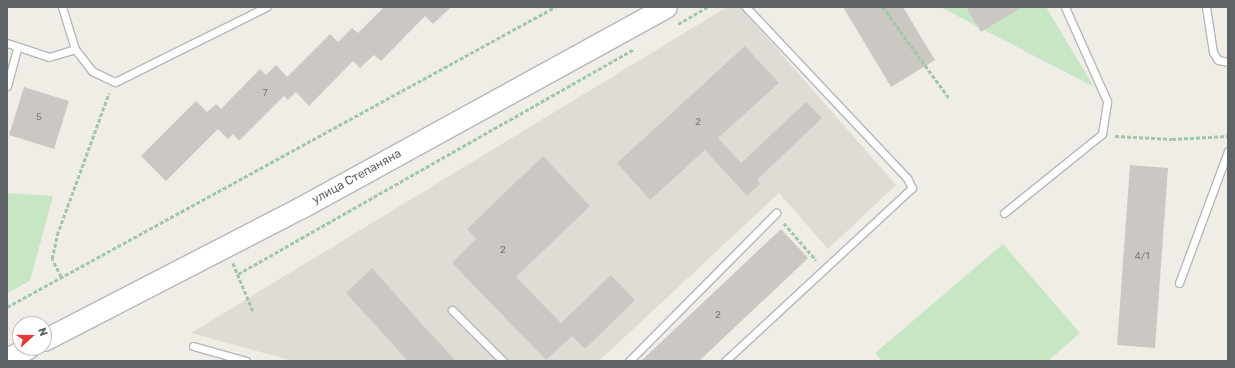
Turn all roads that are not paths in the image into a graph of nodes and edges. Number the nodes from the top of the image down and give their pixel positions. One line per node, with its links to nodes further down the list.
1 (62, 7): 9 (lane)
2 (266, 7): 9 (lane)
3 (666, 7): 17 (main road, улица Степаняна)
4 (746, 7): 22 (lane)
5 (1065, 7): 14 (lane)
6 (1206, 7): 10 (lane)
7 (7, 43): 8 (lane)
8 (17, 49): 9 (lane); 11 (lane)
9 (75, 49)
10 (1228, 62)
11 (7, 86)
12 (1228, 151): 15 (lane)
13 (776, 213): 21 (lane)
14 (1004, 213)
15 (1179, 283)
16 (452, 310): 20 (lane)
17 (52, 336)
18 (193, 346): 19 (lane)
19 (246, 361)
20 (503, 361)
21 (630, 361)
22 (724, 361)

